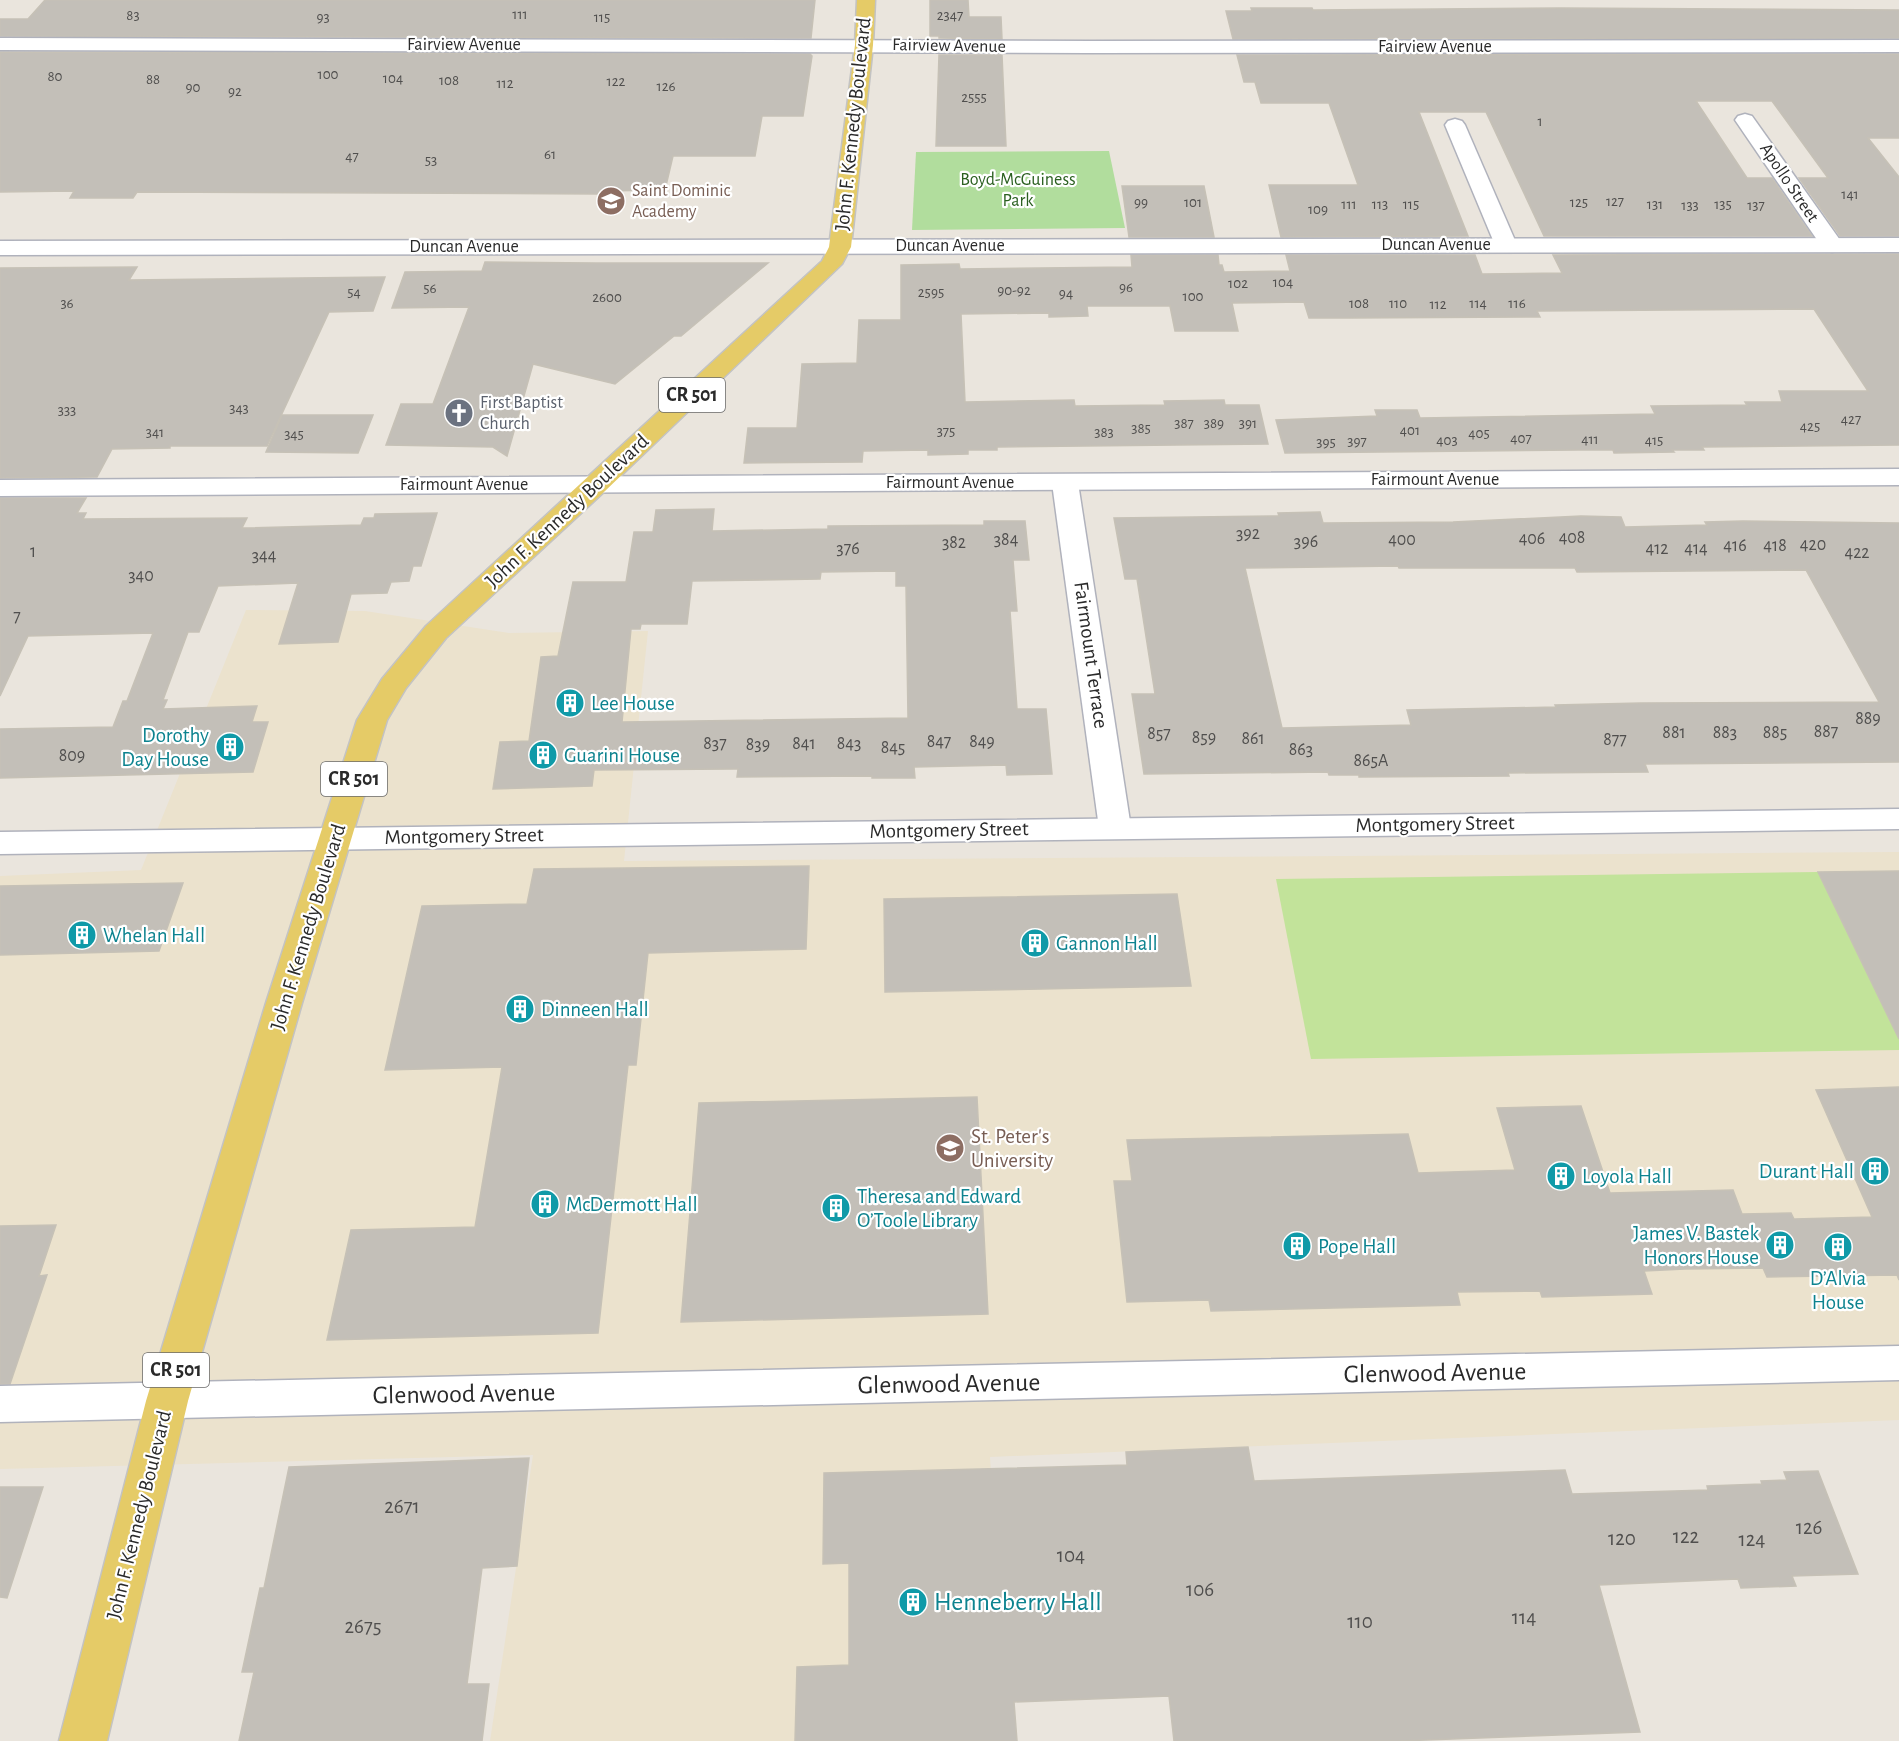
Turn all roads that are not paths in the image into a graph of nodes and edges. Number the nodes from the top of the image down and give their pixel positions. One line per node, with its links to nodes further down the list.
1 (866, 0): 3 (main road, John F. Kennedy Boulevard / CR 501)
2 (0, 44): 3 (street, Fairview Avenue)
3 (864, 45): 4 (street, Fairview Avenue); 10 (main road, John F. Kennedy Boulevard / CR 501)
4 (1899, 46)
5 (1746, 120): 8 (street, Apollo Street)
6 (1455, 125): 7 (street)
7 (1506, 245): 8 (street, Duncan Avenue); 10 (street, Duncan Avenue)
8 (1832, 245): 9 (street, Duncan Avenue)
9 (1899, 245)
10 (840, 247): 11 (street, Duncan Avenue); 14 (main road, John F. Kennedy Boulevard / CR 501)
11 (0, 248)
12 (1899, 477): 13 (street, Fairmount Avenue)
13 (1065, 483): 14 (street, Fairmount Avenue); 17 (street, Fairmount Terrace)
14 (596, 485): 15 (street, Fairmount Avenue); 18 (main road, John F. Kennedy Boulevard / CR 501)
15 (0, 488)
16 (1899, 819): 17 (street, Montgomery Street)
17 (1115, 828): 18 (street, Montgomery Street)
18 (336, 837): 19 (street, Montgomery Street); 21 (main road, John F. Kennedy Boulevard / CR 501)
19 (0, 843)
20 (1899, 1363): 21 (street, Glenwood Avenue)
21 (167, 1401): 22 (street, Glenwood Avenue); 23 (main road, John F. Kennedy Boulevard / CR 501)
22 (0, 1404)
23 (83, 1741)

